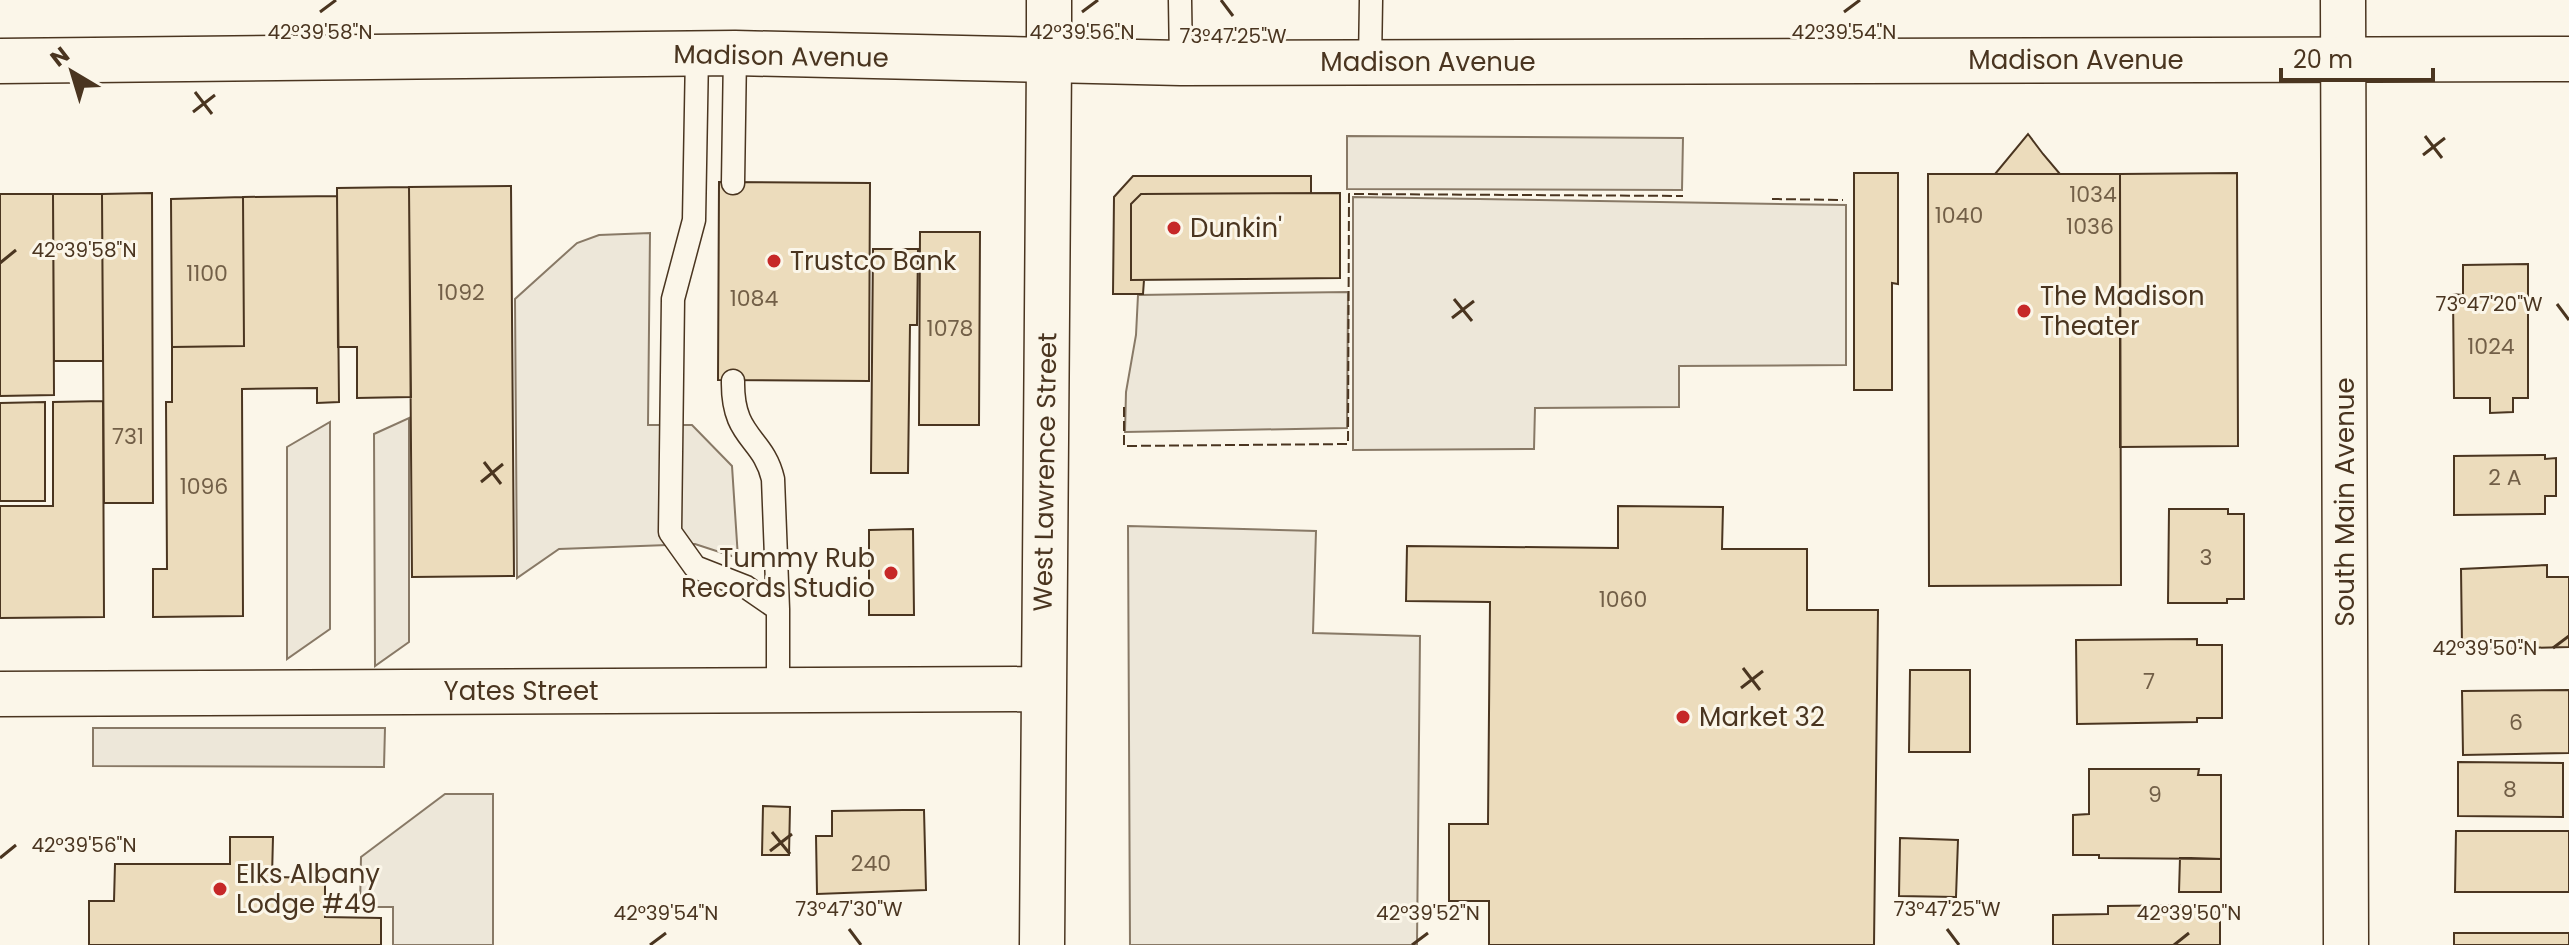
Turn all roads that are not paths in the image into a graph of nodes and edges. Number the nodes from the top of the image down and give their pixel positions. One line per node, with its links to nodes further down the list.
1 (1049, 0): 9 (street, West Lawrence Street)
2 (1180, 0): 11 (lane)
3 (1371, 0): 10 (lane)
4 (2343, 0): 6 (street, South Main Avenue)
5 (716, 53): 8 (street, Madison Avenue); 9 (street, Madison Avenue); 12 (lane); 14 (lane)
6 (2343, 59): 7 (street, Madison Avenue); 10 (street, Madison Avenue); 19 (street, South Main Avenue)
7 (2569, 59)
8 (0, 61)
9 (1049, 61): 11 (street, Madison Avenue); 15 (street, West Lawrence Street)
10 (1370, 62): 11 (street, Madison Avenue)
11 (1181, 63)
12 (733, 183)
13 (733, 381): 14 (lane)
14 (778, 609): 16 (lane)
15 (1043, 689): 16 (street, Yates Street); 18 (street, West Lawrence Street)
16 (778, 690): 17 (street, Yates Street)
17 (0, 694)
18 (1042, 945)
19 (2346, 945)

